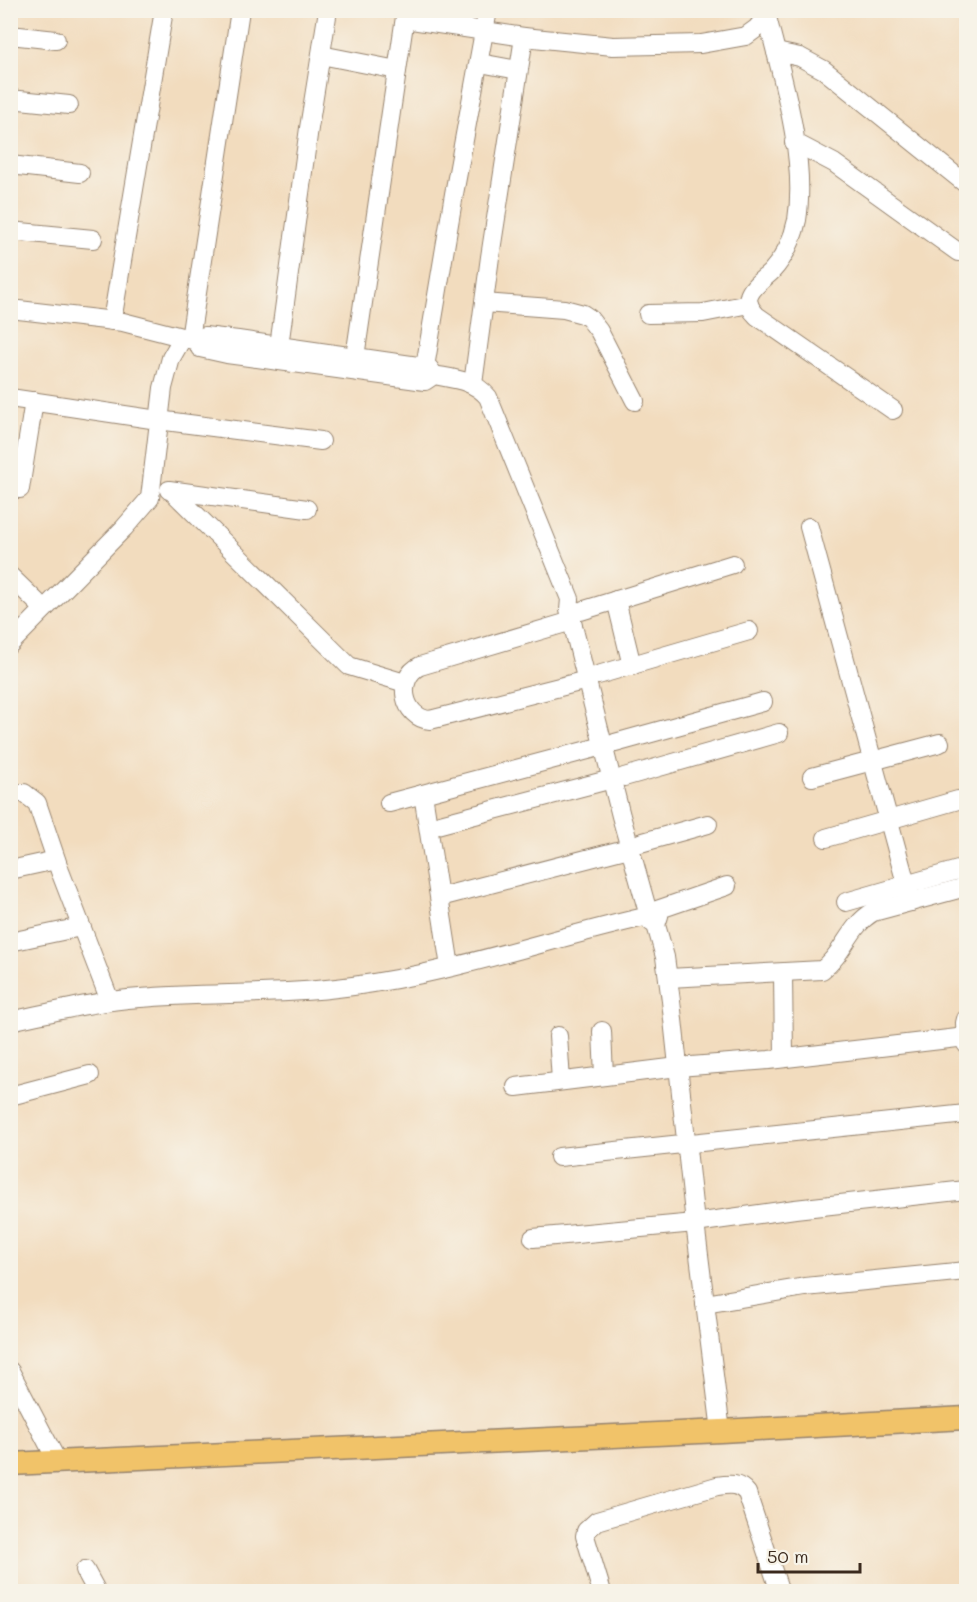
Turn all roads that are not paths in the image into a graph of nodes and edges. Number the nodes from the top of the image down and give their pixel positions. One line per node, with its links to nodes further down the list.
1 (164, 10): 29 (street)
2 (240, 10): 30 (street)
3 (488, 10): 7 (street)
4 (326, 11): 12 (street)
5 (769, 14): 9 (street); 11 (street)
6 (406, 15): 7 (street); 14 (street)
7 (486, 32): 9 (street); 13 (street)
8 (10, 35): 10 (street)
9 (524, 37): 15 (street)
10 (56, 40)
11 (776, 52): 18 (street); 21 (street)
12 (321, 55): 14 (street); 31 (street)
13 (480, 63): 15 (street); 33 (street)
14 (397, 70): 32 (street)
15 (519, 70): 25 (street)
16 (10, 99): 17 (street)
17 (69, 105)
18 (794, 142): 24 (street); 26 (street)
19 (10, 165): 20 (street)
20 (80, 173)
21 (966, 184)
22 (10, 231): 23 (street)
23 (93, 239)
24 (958, 252)
25 (484, 303): 34 (street); 36 (street)
26 (749, 304): 28 (street); 38 (street)
27 (10, 309): 29 (street)
28 (648, 314)
29 (112, 321): 30 (street)
30 (190, 339): 31 (street); 33 (street); 39 (street)
31 (279, 346): 32 (street)
32 (355, 357): 33 (street)
33 (429, 371): 34 (street)
34 (473, 384): 50 (street)
35 (10, 398): 37 (street)
36 (634, 400)
37 (34, 401): 39 (street); 42 (street)
38 (893, 410)
39 (159, 420): 40 (street); 41 (street)
40 (321, 441)
41 (152, 488): 43 (street); 49 (street)
42 (20, 489)
43 (172, 491): 44 (street); 55 (street)
44 (307, 508)
45 (809, 527): 60 (street)
46 (732, 564): 48 (street)
47 (10, 576): 49 (street)
48 (616, 600): 50 (street); 53 (street)
49 (45, 609): 52 (street)
50 (575, 610): 54 (street); 55 (street)
51 (749, 631): 53 (street)
52 (10, 644)
53 (632, 666): 54 (street)
54 (593, 678): 55 (street); 59 (street)
55 (405, 683)
56 (763, 702): 59 (street)
57 (779, 733): 62 (street)
58 (940, 743): 60 (street)
59 (609, 744): 62 (street); 64 (street)
60 (874, 761): 61 (street); 67 (street)
61 (812, 777)
62 (618, 778): 69 (street); 71 (street)
63 (10, 793): 72 (street)
64 (423, 794): 66 (street); 69 (street)
65 (958, 800): 67 (street)
66 (389, 803)
67 (890, 821): 70 (street); 77 (street)
68 (708, 824): 71 (street)
69 (429, 828): 78 (street)
70 (826, 838)
71 (635, 845): 78 (street); 80 (street)
72 (56, 860): 73 (street); 81 (street)
73 (10, 870)
74 (966, 873): 77 (street)
75 (966, 883): 77 (street)
76 (728, 886): 80 (street)
77 (909, 893): 79 (street); 84 (street)
78 (440, 897): 83 (street)
79 (846, 902)
80 (654, 917): 83 (street); 85 (street)
81 (81, 927): 82 (street); 86 (street)
82 (10, 942)
83 (450, 967): 86 (street)
84 (783, 973): 85 (street); 93 (street)
85 (668, 978): 94 (street)
86 (110, 1001): 88 (street)
87 (966, 1019): 91 (street)
88 (10, 1022)
89 (602, 1031): 96 (street)
90 (558, 1036): 97 (street)
91 (966, 1037): 92 (street); 93 (street)
92 (966, 1044)
93 (784, 1058): 94 (street)
94 (678, 1067): 96 (street); 101 (street)
95 (90, 1074): 99 (street)
96 (604, 1076): 97 (street)
97 (561, 1081): 98 (street)
98 (516, 1087)
99 (10, 1096)
100 (966, 1114): 101 (street)
101 (687, 1145): 102 (street); 104 (street)
102 (559, 1157)
103 (966, 1190): 104 (street)
104 (695, 1223): 105 (street); 107 (street)
105 (533, 1238)
106 (966, 1271): 107 (street)
107 (705, 1304): 110 (street)
108 (10, 1371): 111 (street)
109 (966, 1418): 110 (main road)
110 (721, 1431): 111 (main road)
111 (57, 1461): 112 (main road)
112 (10, 1464)
113 (85, 1570): 114 (street)
114 (97, 1592)
115 (602, 1592): 116 (street)
116 (780, 1592)

